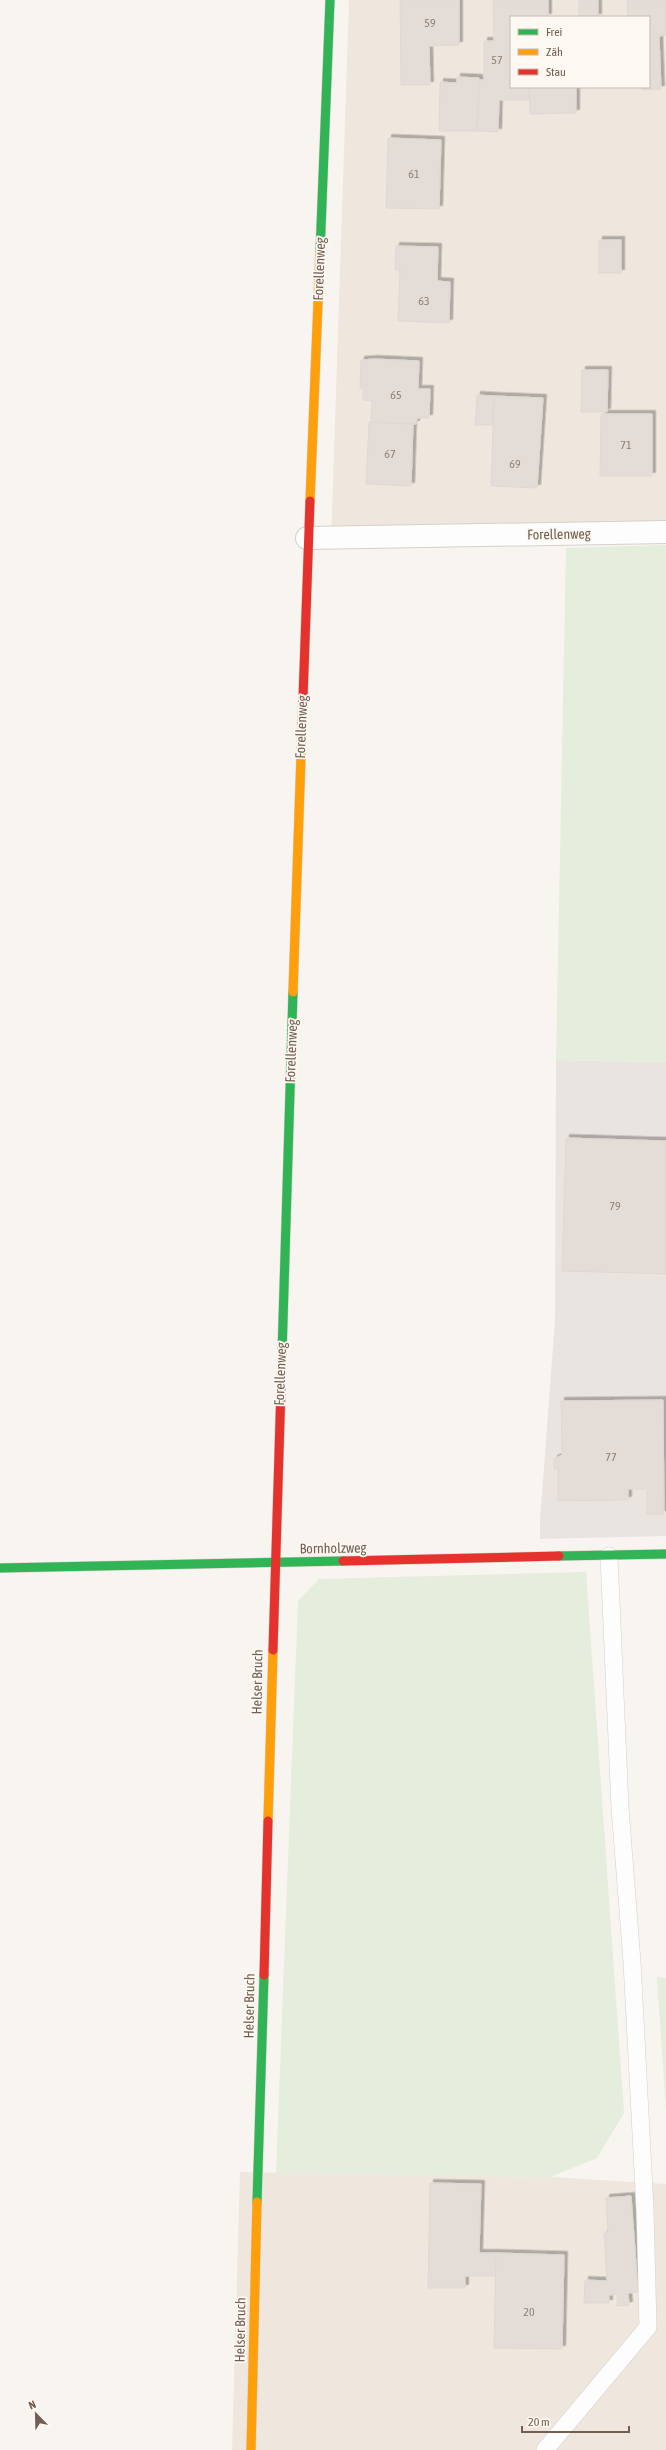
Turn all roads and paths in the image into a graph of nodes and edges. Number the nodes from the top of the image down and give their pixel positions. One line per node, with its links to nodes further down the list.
1 (330, 0): 3 (street, Forellenweg)
2 (666, 532): 3 (street, Forellenweg)
3 (307, 538): 6 (street, Forellenweg)
4 (666, 1554): 5 (street, Bornholzweg)
5 (609, 1556): 6 (street, Bornholzweg); 9 (lane)
6 (274, 1563): 7 (street, Bornholzweg); 8 (street, Helser Bruch)
7 (0, 1568)
8 (251, 2450)
9 (545, 2450)

